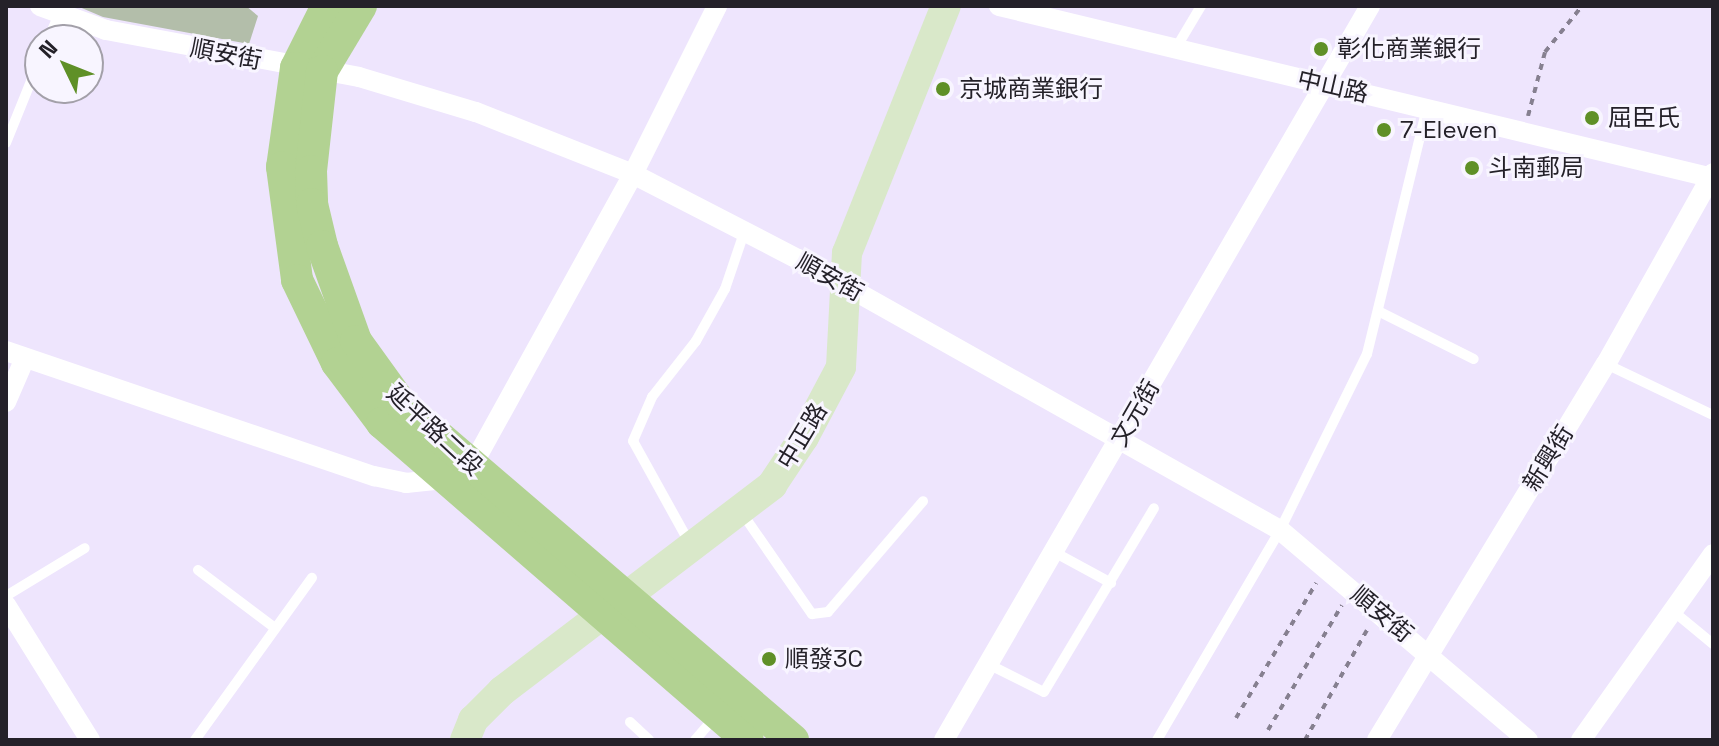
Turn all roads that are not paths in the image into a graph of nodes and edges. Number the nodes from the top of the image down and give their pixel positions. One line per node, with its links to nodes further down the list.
1 (327, 6): 10 (main road, 延平路二段)
2 (361, 6): 10 (main road, 延平路二段)
3 (717, 6): 15 (street)
4 (946, 6): 18 (main road, 中正路)
5 (999, 6): 9 (street, 中山路)
6 (1201, 6): 9 (lane)
7 (1370, 6): 11 (street, 文元街)
8 (49, 11): 10 (street, 順安街)
9 (1176, 48): 11 (street, 中山路)
10 (309, 69): 15 (street, 順安街); 26 (main road, 延平路二段)
11 (1324, 85): 13 (street, 中山路); 25 (street, 文元街)
12 (24, 99): 14 (lane)
13 (1427, 108): 16 (street, 中山路); 19 (lane)
14 (6, 143)
15 (633, 174): 17 (street, 順安街); 26 (street)
16 (1712, 176): 22 (street, 新興街)
17 (744, 233): 18 (street, 順安街); 32 (lane)
18 (842, 283): 25 (street, 順安街); 29 (main road, 中正路)
19 (1378, 311): 21 (lane); 30 (lane)
20 (16, 354): 23 (street); 26 (street)
21 (1474, 359)
22 (1606, 364): 24 (lane); 44 (street, 新興街)
23 (6, 402)
24 (1713, 415)
25 (1120, 440): 30 (street, 順安街); 33 (street, 文元街)
26 (458, 472): 39 (main road, 延平路二段)
27 (923, 501): 29 (lane)
28 (1154, 508): 37 (lane)
29 (742, 512): 32 (main road, 中正路)
30 (1280, 530): 44 (street, 順安街); 56 (lane)
31 (85, 548): 38 (lane)
32 (692, 548): 39 (main road, 中正路)
33 (1054, 552): 37 (lane); 45 (street, 文元街)
34 (1713, 554): 41 (street)
35 (198, 570): 42 (lane)
36 (312, 578): 42 (lane)
37 (1111, 583): 45 (lane)
38 (6, 596)
39 (611, 604): 46 (main road, 延平路二段); 50 (main road, 中正路); 54 (main road, 延平路二段)
40 (6, 605): 48 (street)
41 (1673, 611): 43 (lane); 59 (street)
42 (275, 628): 49 (lane)
43 (1713, 644)
44 (1428, 653): 57 (street, 新興街); 58 (street, 順安街)
45 (990, 665): 55 (street, 文元街)
46 (718, 714): 52 (lane); 53 (main road, 延平路二段)
47 (630, 722): 51 (lane)
48 (90, 740)
49 (195, 740)
50 (465, 740)
51 (649, 740)
52 (695, 740)
53 (748, 740)
54 (793, 740)
55 (944, 740)
56 (1157, 740)
57 (1377, 740)
58 (1528, 740)
59 (1581, 740)

